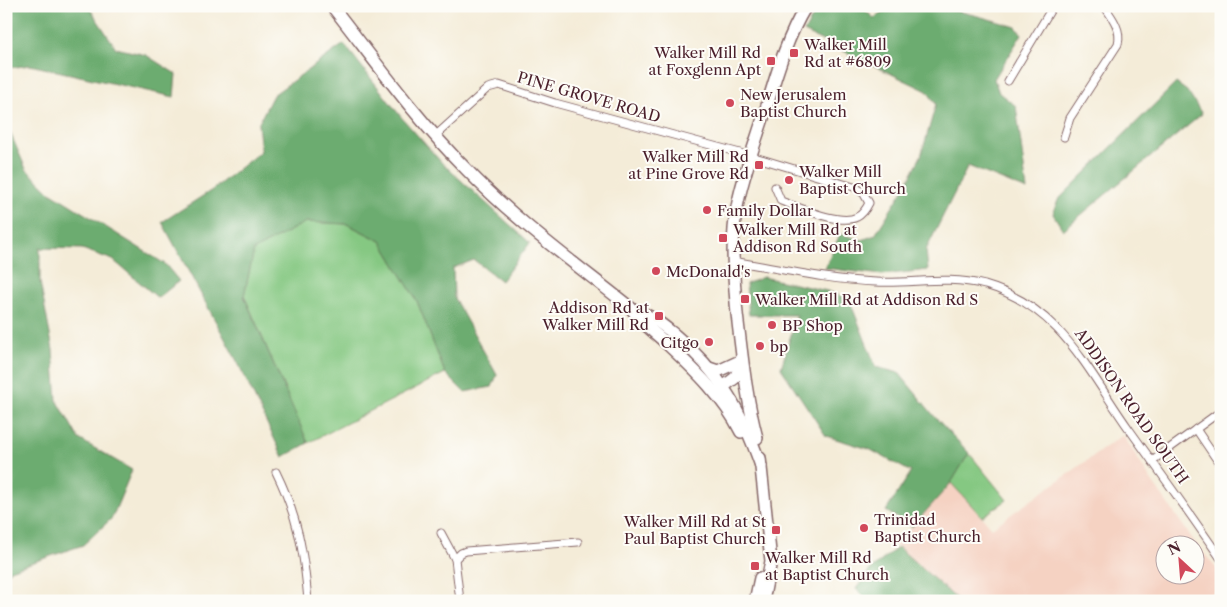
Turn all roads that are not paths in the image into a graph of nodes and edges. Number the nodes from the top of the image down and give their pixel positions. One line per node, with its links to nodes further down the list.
1 (332, 6): 6 (main road)
2 (806, 6): 8 (main road)
3 (1053, 6): 5 (street)
4 (1104, 6): 7 (street)
5 (1008, 81)
6 (435, 136): 8 (street, PINE GROVE ROAD); 11 (main road)
7 (1064, 138)
8 (751, 156): 9 (street, PINE GROVE ROAD); 10 (main road)
9 (775, 187)
10 (733, 261): 12 (main road); 17 (street, ADDISON ROAD SOUTH)
11 (632, 309): 13 (main road); 14 (main road)
12 (742, 360): 13 (main road); 14 (main road); 19 (main road)
13 (709, 368): 14 (main road)
14 (720, 390): 19 (main road)
15 (1221, 411): 16 (street)
16 (1196, 429): 17 (street); 18 (street)
17 (1152, 461): 25 (street, ADDISON ROAD SOUTH)
18 (1221, 466)
19 (761, 470): 23 (main road)
20 (276, 472): 26 (street)
21 (441, 534): 24 (street)
22 (578, 542): 24 (street)
23 (768, 542): 28 (main road); 29 (main road)
24 (456, 558): 27 (street)
25 (1221, 559)
26 (308, 601)
27 (460, 601)
28 (755, 601)
29 (763, 601)

